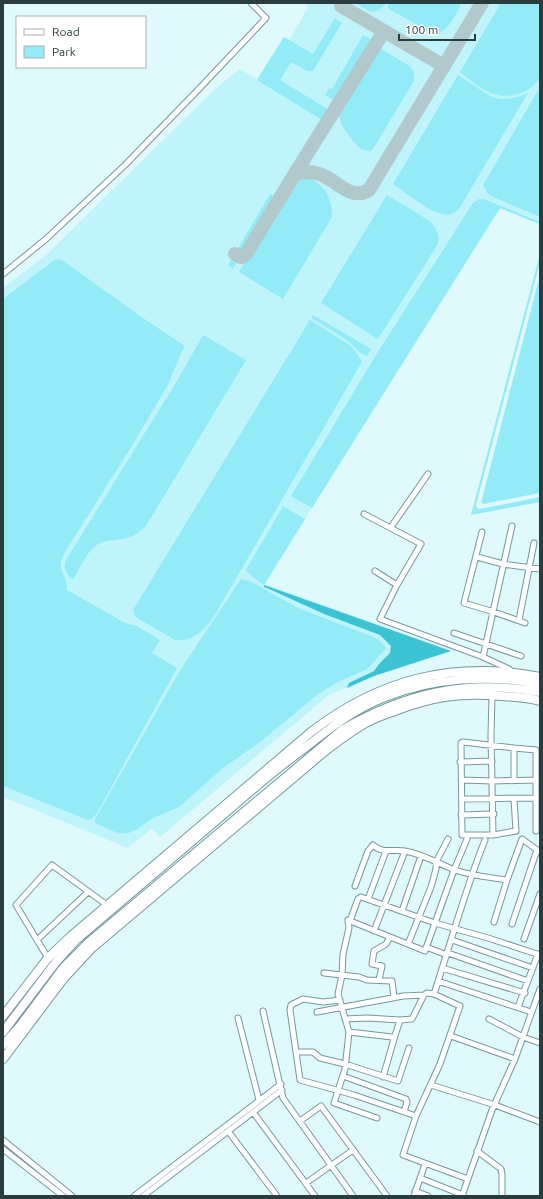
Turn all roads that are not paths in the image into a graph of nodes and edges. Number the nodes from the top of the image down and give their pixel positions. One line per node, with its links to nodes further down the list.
1 (251, 3): 2 (street)
2 (3, 274)
3 (428, 474): 6 (street)
4 (364, 514): 6 (street)
5 (512, 526): 10 (street)
6 (391, 528): 14 (street)
7 (482, 532): 9 (street)
8 (534, 543): 11 (street)
9 (477, 557): 10 (street); 15 (street)
10 (503, 564): 11 (street); 15 (street)
11 (530, 567): 12 (street); 16 (street)
12 (540, 569)
13 (375, 571): 14 (street)
14 (397, 585): 21 (street)
15 (494, 612): 16 (street); 19 (street)
16 (519, 620): 17 (street)
17 (525, 623)
18 (454, 633): 19 (street)
19 (486, 644): 20 (street); 21 (street)
20 (521, 656)
21 (483, 657): 22 (street)
22 (512, 672): 23 (main road); 60 (main road)
23 (540, 677)
24 (540, 684): 60 (main road)
25 (540, 692): 68 (main road)
26 (492, 695): 27 (main road); 28 (street); 68 (main road)
27 (540, 701)
28 (491, 746): 29 (street); 30 (street); 31 (street)
29 (514, 748): 33 (street); 34 (street)
30 (492, 761): 31 (street); 35 (street)
31 (460, 762): 32 (street)
32 (462, 780): 35 (street); 37 (street)
33 (514, 780): 34 (street); 35 (street)
34 (535, 780): 36 (street)
35 (492, 781): 38 (street)
36 (535, 798): 39 (street); 42 (street)
37 (462, 799): 38 (street); 41 (street)
38 (493, 799): 39 (street); 40 (street)
39 (514, 799): 43 (street)
40 (494, 814): 41 (street); 43 (street)
41 (461, 815): 43 (street)
42 (536, 831)
43 (494, 835)
44 (448, 839): 51 (street)
45 (467, 839): 52 (street)
46 (485, 840): 53 (street)
47 (405, 850): 48 (street); 50 (street); 59 (street)
48 (386, 851): 55 (street); 58 (street)
49 (539, 851): 54 (street); 66 (street)
50 (421, 856): 51 (street); 61 (street)
51 (436, 862): 52 (street); 62 (street)
52 (454, 870): 53 (street); 65 (street)
53 (471, 875): 54 (street); 67 (street)
54 (507, 880): 64 (street)
55 (355, 886)
56 (88, 892): 60 (street); 72 (street); 72 (street)
57 (540, 894): 71 (street)
58 (368, 899): 59 (street); 63 (street)
59 (385, 905): 61 (street); 69 (street)
60 (107, 908): 78 (main road); 102 (main road)
61 (402, 911): 62 (street)
62 (419, 918): 65 (street); 74 (street)
63 (350, 921): 69 (street); 82 (street)
64 (494, 922)
65 (434, 923): 67 (street); 75 (street)
66 (512, 924)
67 (454, 928): 73 (street); 77 (street)
68 (108, 929): 108 (main road); 108 (main road)
69 (374, 931): 70 (street)
70 (390, 937): 74 (street); 83 (street)
71 (524, 939)
72 (37, 940): 78 (street)
73 (452, 940): 76 (street); 80 (street)
74 (408, 944): 75 (street)
75 (426, 947): 76 (street)
76 (447, 954): 79 (street); 85 (street)
77 (539, 955): 80 (street)
78 (48, 958): 97 (main road)
79 (442, 968): 84 (street); 87 (street)
80 (533, 968): 85 (street)
81 (324, 973): 82 (street)
82 (342, 975): 83 (street); 91 (street)
83 (379, 980): 90 (street)
84 (438, 981): 88 (street); 92 (street)
85 (528, 981): 87 (street)
86 (540, 989): 96 (street)
87 (525, 993): 92 (street)
88 (434, 994): 89 (street); 104 (street)
89 (424, 995): 90 (street); 101 (street)
90 (394, 998): 93 (street)
91 (340, 1000): 93 (street); 110 (street)
92 (518, 1007): 96 (street)
93 (341, 1008): 95 (street); 99 (street)
94 (263, 1011): 117 (street)
95 (318, 1012)
96 (531, 1012): 105 (street)
97 (3, 1016)
98 (238, 1018): 121 (street)
99 (345, 1019): 101 (street); 103 (street)
100 (489, 1019): 105 (street)
101 (400, 1020): 106 (street)
102 (3, 1032)
103 (349, 1032): 106 (street); 114 (street)
104 (451, 1036): 113 (street); 118 (street)
105 (523, 1037): 107 (street); 113 (street)
106 (394, 1039): 116 (street)
107 (540, 1043)
108 (7, 1047): 111 (main road); 112 (main road)
109 (409, 1048): 116 (street)
110 (296, 1052): 114 (street); 120 (street)
111 (3, 1054)
112 (3, 1059)
113 (515, 1059): 122 (street)
114 (345, 1064): 115 (street); 116 (street)
115 (343, 1076): 120 (street); 124 (street)
116 (383, 1077)
117 (281, 1084): 119 (street); 121 (street)
118 (431, 1085): 122 (street); 125 (street)
119 (282, 1090): 123 (street); 127 (street)
120 (338, 1090): 124 (street); 126 (street)
121 (259, 1100): 143 (street)
122 (495, 1105): 128 (street); 133 (street)
123 (253, 1112): 129 (street); 138 (street)
124 (404, 1112): 125 (street)
125 (416, 1116): 134 (street)
126 (377, 1118)
127 (300, 1122): 132 (street); 135 (street)
128 (540, 1122)
129 (228, 1131): 144 (street); 145 (street)
130 (3, 1140): 142 (street)
131 (3, 1149): 141 (street)
132 (353, 1150): 135 (street); 148 (street)
133 (477, 1151): 137 (street); 150 (street)
134 (425, 1164): 136 (street); 137 (street)
135 (331, 1166): 138 (street); 147 (street)
136 (420, 1178): 139 (street); 140 (street)
137 (468, 1179): 140 (street)
138 (306, 1183): 146 (street)
139 (415, 1194): 149 (street)
140 (462, 1195)
141 (63, 1196)
142 (72, 1196)
143 (134, 1196)
144 (144, 1196)
145 (277, 1196)
146 (315, 1196)
147 (353, 1196)
148 (386, 1196)
149 (428, 1196)
150 (502, 1196)

